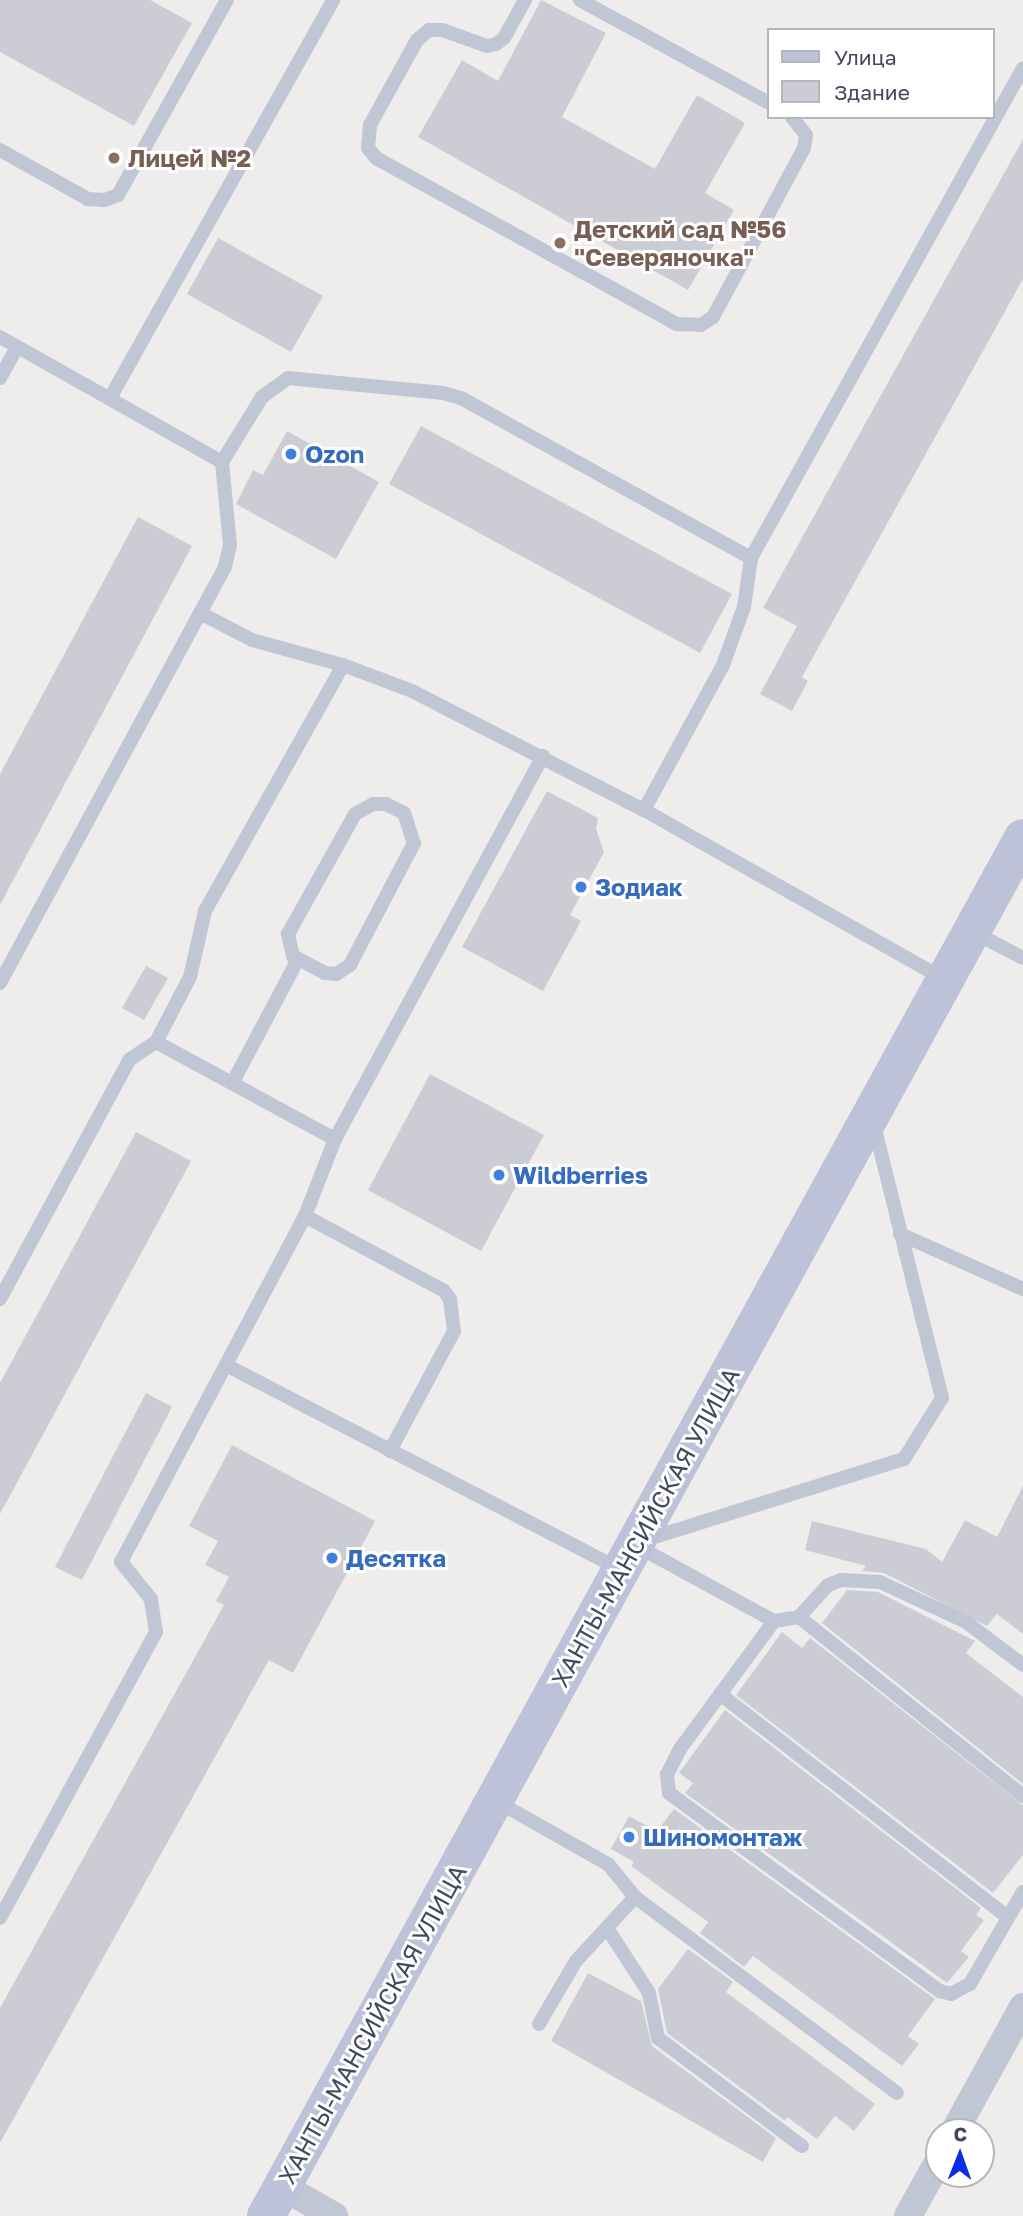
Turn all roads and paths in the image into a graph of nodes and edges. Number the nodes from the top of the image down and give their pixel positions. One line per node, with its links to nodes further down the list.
1 (228, 0): 10 (lane)
2 (333, 0): 14 (lane)
3 (525, 0): 8 (lane)
4 (579, 0): 6 (lane)
5 (1023, 68): 7 (lane)
6 (768, 102)
7 (995, 118)
8 (794, 119)
9 (995, 119): 16 (lane)
10 (0, 150)
11 (0, 337): 12 (lane)
12 (17, 346): 13 (lane); 14 (lane)
13 (0, 378)
14 (110, 398): 15 (lane)
15 (222, 462): 16 (lane); 17 (lane)
16 (751, 558): 20 (lane)
17 (200, 613): 18 (lane); 26 (lane)
18 (343, 665): 19 (lane); 27 (lane)
19 (542, 756): 20 (lane); 30 (lane)
20 (644, 810): 25 (lane)
21 (1023, 838): 22 (main road, ХАНТЫ-МАНСИЙСКАЯ УЛИЦА)
22 (972, 931): 23 (lane); 25 (main road, ХАНТЫ-МАНСИЙСКАЯ УЛИЦА)
23 (1023, 958)
24 (298, 959): 24 (lane); 28 (lane)
25 (945, 979): 29 (main road, ХАНТЫ-МАНСИЙСКАЯ УЛИЦА)
26 (0, 982)
27 (156, 1042): 28 (lane); 34 (lane)
28 (233, 1082): 30 (lane)
29 (871, 1115): 32 (lane); 37 (main road, ХАНТЫ-МАНСИЙСКАЯ УЛИЦА)
30 (335, 1139): 31 (lane)
31 (305, 1216): 35 (lane); 36 (lane)
32 (900, 1234): 33 (lane); 37 (lane)
33 (1023, 1289)
34 (0, 1299)
35 (226, 1366): 36 (lane); 46 (lane)
36 (390, 1451): 37 (lane)
37 (631, 1552): 39 (lane); 43 (main road, ХАНТЫ-МАНСИЙСКАЯ УЛИЦА)
38 (799, 1617): 39 (lane); 40 (lane); 42 (lane)
39 (774, 1621): 41 (lane)
40 (1023, 1665)
41 (720, 1694): 47 (lane); 47 (lane)
42 (1023, 1796)
43 (495, 1800): 45 (lane); 55 (main road, ХАНТЫ-МАНСИЙСКАЯ УЛИЦА)
44 (1023, 1892): 47 (lane)
45 (635, 1897): 48 (lane); 51 (lane)
46 (1, 1913)
47 (1008, 1917)
48 (607, 1927): 50 (lane); 53 (lane)
49 (1023, 2007): 52 (street)
50 (539, 2024)
51 (897, 2093)
52 (962, 2118)
53 (802, 2147)
54 (925, 2185): 57 (street)
55 (274, 2202): 56 (street)
56 (334, 2216)
57 (908, 2216)

